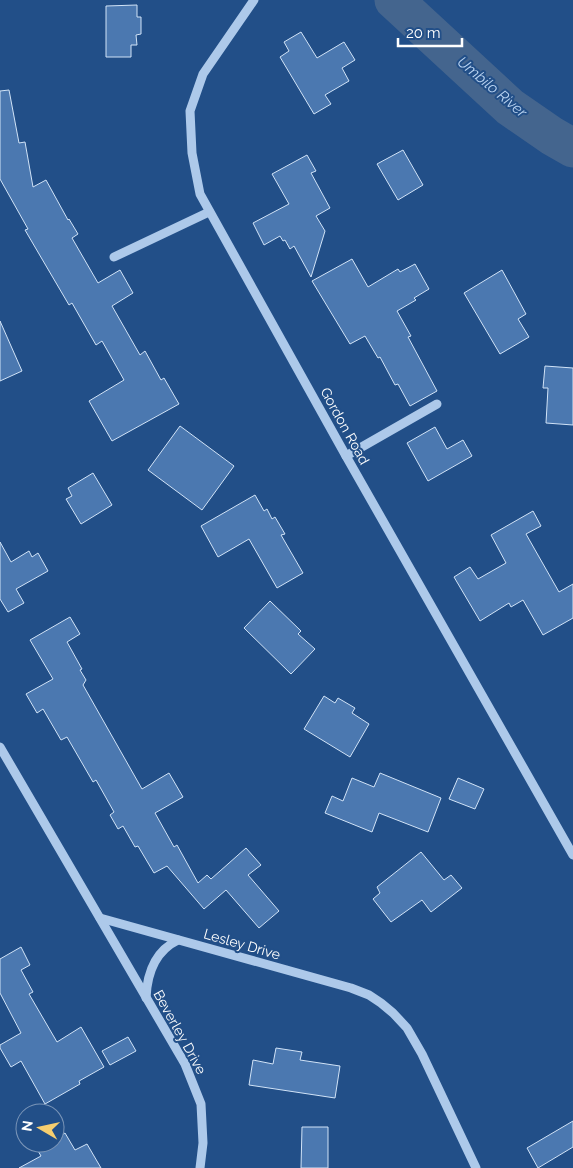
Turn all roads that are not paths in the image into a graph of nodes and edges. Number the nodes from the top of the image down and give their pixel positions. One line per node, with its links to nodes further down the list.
1 (254, 0): 2 (street, Gordon Road)
2 (209, 212): 3 (street); 5 (street, Gordon Road)
3 (114, 257)
4 (437, 404): 5 (street)
5 (346, 456): 7 (street, Gordon Road)
6 (0, 746): 8 (street)
7 (573, 855)
8 (100, 918): 9 (street, Lesley Drive); 10 (street, Beverley Drive)
9 (178, 940): 10 (street); 12 (street, Lesley Drive)
10 (146, 998): 11 (street, Beverley Drive)
11 (200, 1168)
12 (476, 1168)

